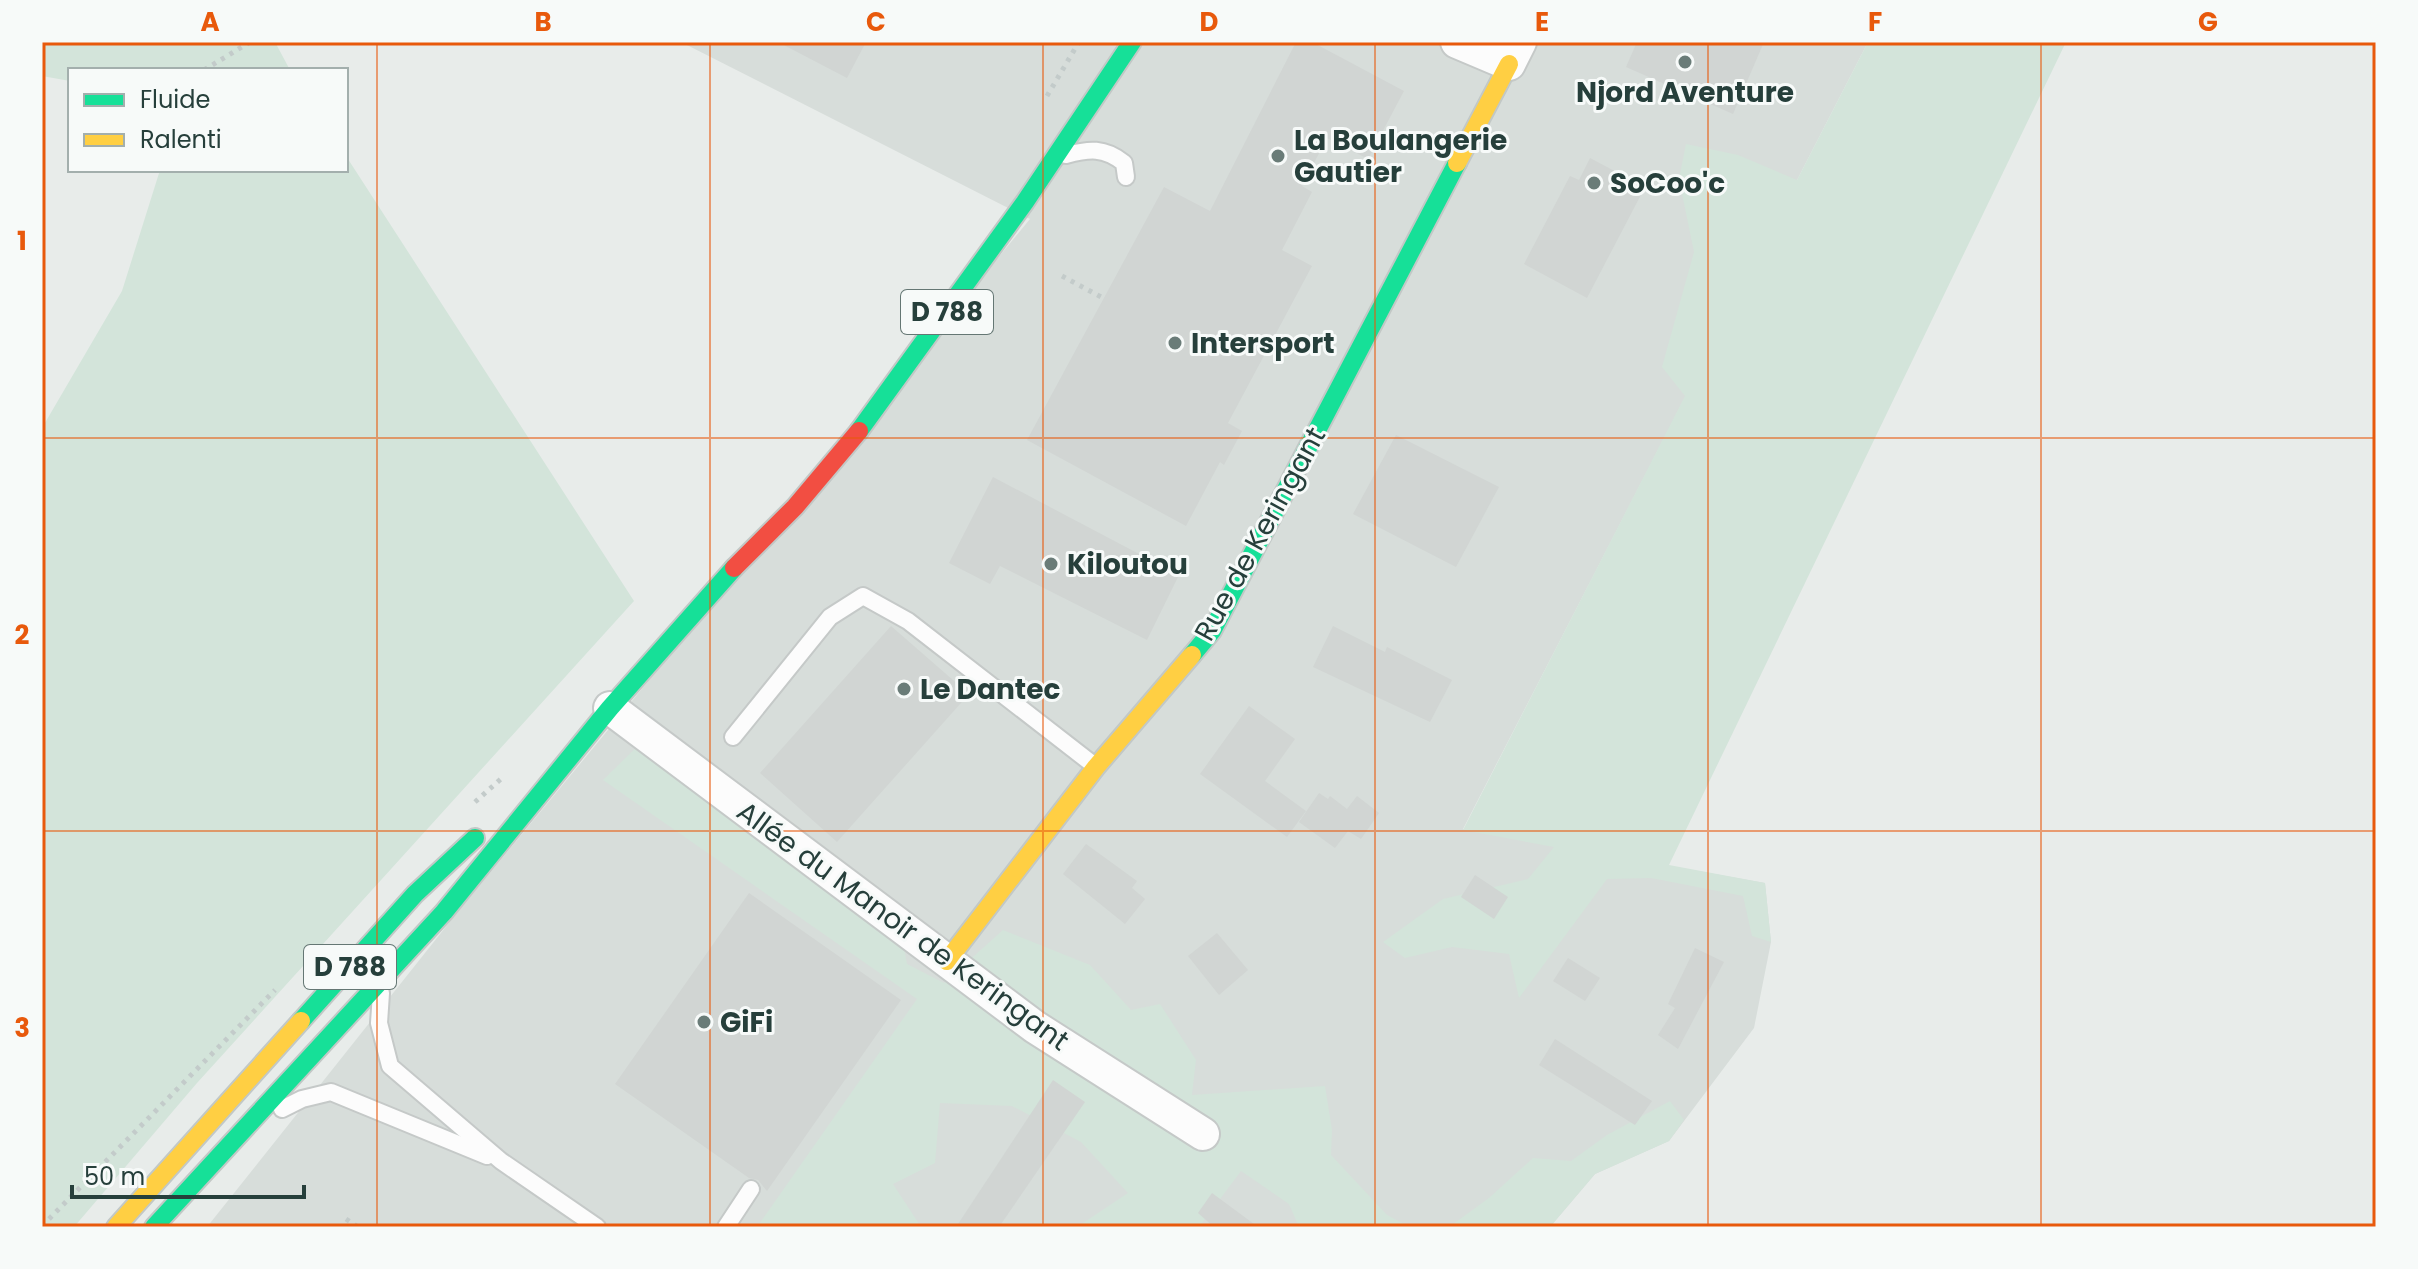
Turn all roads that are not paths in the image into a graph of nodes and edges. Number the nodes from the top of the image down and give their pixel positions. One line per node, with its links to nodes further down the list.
1 (1132, 42): 4 (main road, D 788)
2 (1457, 42): 3 (street, Rue de Keringant)
3 (1515, 53): 10 (main road, Rue de Keringant)
4 (1057, 157): 5 (lane); 7 (main road, D 788)
5 (1126, 177)
6 (791, 482): 7 (main road, D 788)
7 (738, 563): 8 (main road, D 788)
8 (604, 715): 11 (street, Allée du Manoir de Keringant); 12 (main road, D 788); 17 (main road, D 788)
9 (733, 737): 10 (lane)
10 (1096, 767): 11 (main road, Rue de Keringant)
11 (947, 961): 14 (street, Allée du Manoir de Keringant)
12 (383, 979): 13 (main road, D 788); 15 (lane)
13 (248, 1126): 15 (lane); 18 (main road, D 788)
14 (1203, 1134)
15 (501, 1161): 19 (lane)
16 (751, 1189): 20 (lane)
17 (116, 1227)
18 (154, 1227)
19 (597, 1227)
20 (726, 1227)

